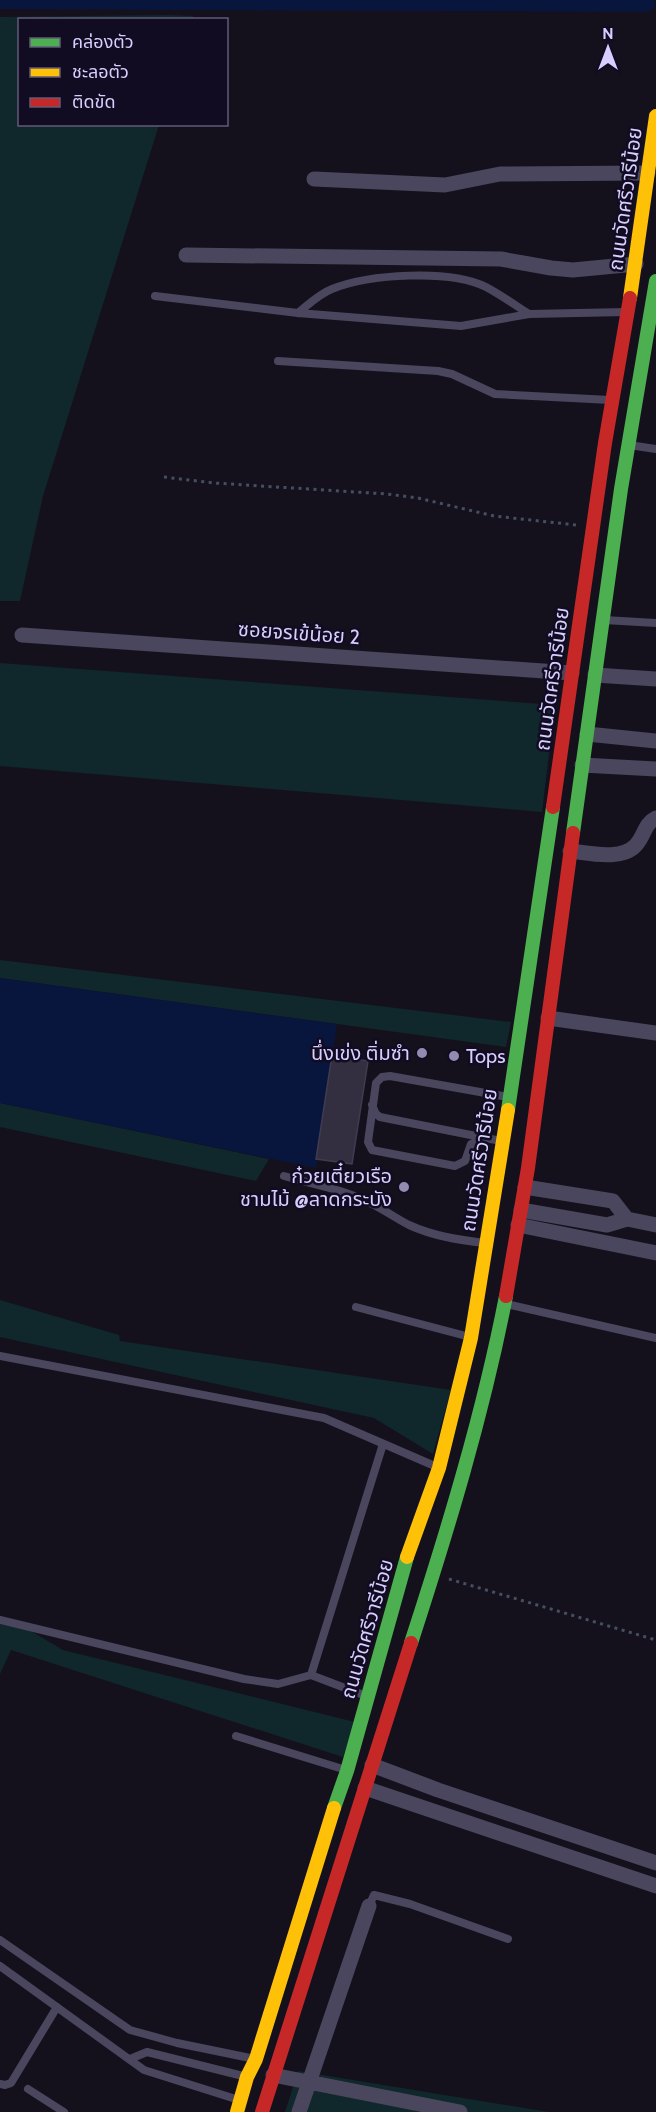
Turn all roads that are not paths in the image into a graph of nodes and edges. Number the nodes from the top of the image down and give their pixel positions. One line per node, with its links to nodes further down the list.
1 (656, 116): 2 (main road, ถนนวัดศรีวารีน้อย)
2 (648, 173): 3 (street); 5 (main road, ถนนวัดศรีวารีน้อย)
3 (314, 179)
4 (186, 255): 5 (street)
5 (636, 264): 8 (main road, ถนนวัดศรีวารีน้อย)
6 (656, 281): 11 (main road, ถนนวัดศรีวารีน้อย)
7 (155, 296): 9 (lane)
8 (628, 312): 10 (lane); 13 (main road, ถนนวัดศรีวารีน้อย)
9 (298, 313): 10 (lane); 10 (lane)
10 (529, 314)
11 (654, 315): 14 (main road, ถนนวัดศรีวารีน้อย)
12 (278, 361): 13 (lane)
13 (612, 400): 19 (main road, ถนนวัดศรีวารีน้อย)
14 (628, 445): 15 (lane); 16 (main road, ถนนวัดศรีวารีน้อย)
15 (656, 449)
16 (603, 620): 17 (lane); 20 (main road, ถนนวัดศรีวารีน้อย)
17 (656, 623)
18 (22, 635): 19 (street, ซอยจรเข้น้อย 2)
19 (572, 674): 20 (main road); 30 (main road, ถนนวัดศรีวารีน้อย)
20 (596, 675): 21 (street); 22 (main road, ถนนวัดศรีวารีน้อย)
21 (656, 679)
22 (587, 734): 23 (street); 24 (main road, ถนนวัดศรีวารีน้อย)
23 (656, 741)
24 (582, 765): 25 (street); 27 (main road, ถนนวัดศรีวารีน้อย)
25 (656, 769)
26 (656, 818): 27 (street)
27 (570, 851): 28 (main road, ถนนวัดศรีวารีน้อย)
28 (548, 1018): 29 (street); 35 (main road, ถนนวัดศรีวารีน้อย)
29 (656, 1033)
30 (508, 1097): 31 (lane); 33 (main road, ถนนวัดศรีวารีน้อย)
31 (372, 1104): 32 (lane); 32 (lane)
32 (485, 1139): 33 (lane)
33 (503, 1141): 35 (main road, ถนนวัดศรีวารีน้อย)
34 (284, 1176): 39 (lane)
35 (511, 1184): 36 (main road, ถนนวัดศรีวารีน้อย); 36 (main road, ถนนวัดศรีวารีน้อย); 37 (street)
36 (509, 1211): 37 (street); 39 (main road, ถนนวัดศรีวารีน้อย); 40 (street); 41 (main road, ถนนวัดศรีวารีน้อย)
37 (627, 1219): 38 (street)
38 (656, 1225)
39 (486, 1243): 43 (main road, ถนนวัดศรีวารีน้อย)
40 (656, 1253)
41 (504, 1303): 44 (lane); 52 (main road, ถนนวัดศรีวารีน้อย)
42 (356, 1308): 43 (lane)
43 (471, 1338): 47 (main road, ถนนวัดศรีวารีน้อย)
44 (656, 1338)
45 (0, 1356): 46 (lane)
46 (383, 1444): 47 (lane); 49 (lane)
47 (439, 1468): 50 (main road, ถนนวัดศรีวารีน้อย)
48 (0, 1620): 49 (lane)
49 (311, 1675): 50 (lane)
50 (368, 1697): 53 (main road, ถนนวัดศรีวารีน้อย)
51 (236, 1736): 53 (lane)
52 (372, 1765): 54 (main road, ถนนวัดศรีวารีน้อย); 55 (street)
53 (347, 1771): 67 (main road, ถนนวัดศรีวารีน้อย)
54 (365, 1788): 56 (street); 68 (main road, ถนนวัดศรีวารีน้อย)
55 (465, 1798): 56 (street); 57 (street)
56 (459, 1820): 59 (street)
57 (638, 1856): 58 (street); 59 (street)
58 (656, 1863)
59 (629, 1877): 60 (street)
60 (656, 1886)
61 (369, 1906): 62 (lane); 70 (street)
62 (508, 1939)
63 (0, 1940): 67 (lane)
64 (0, 1966): 65 (lane)
65 (57, 2007): 66 (lane); 71 (lane)
66 (130, 2059): 69 (lane); 73 (lane)
67 (256, 2059): 69 (main road, ถนนวัดศรีวารีน้อย)
68 (273, 2075): 70 (street); 75 (main road, ถนนวัดศรีวารีน้อย)
69 (247, 2077): 73 (main road, ถนนวัดศรีวารีน้อย)
70 (308, 2083): 76 (street); 77 (street)
71 (0, 2084)
72 (28, 2089): 74 (lane)
73 (238, 2106)
74 (64, 2112)
75 (262, 2112)
76 (299, 2112)
77 (460, 2112)

